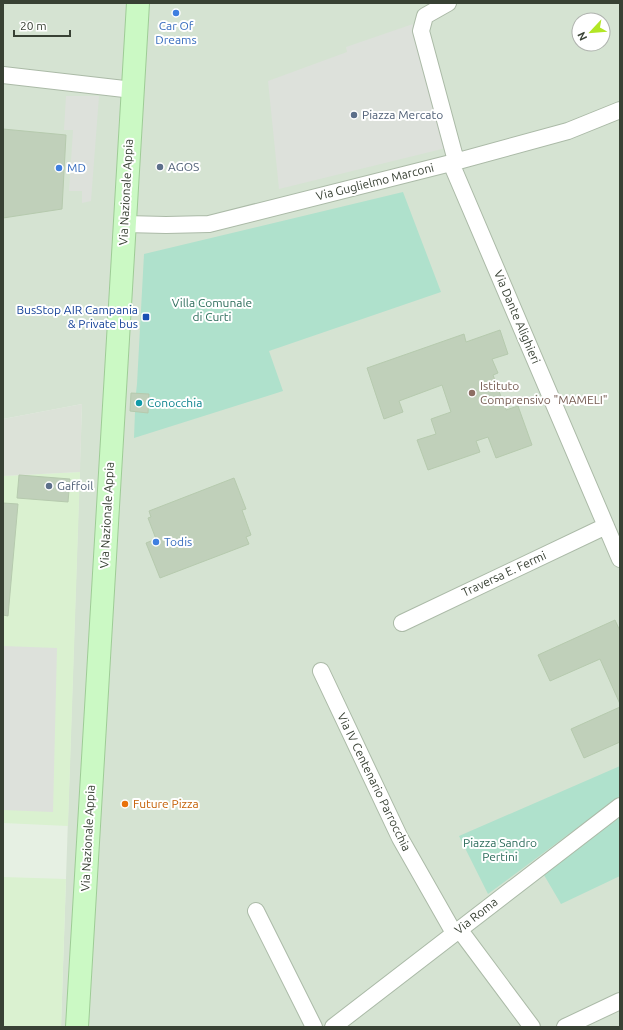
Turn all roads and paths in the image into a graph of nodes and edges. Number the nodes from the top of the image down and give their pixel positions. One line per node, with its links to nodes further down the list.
1 (138, 3): 4 (main road, Via Nazionale Appia)
2 (448, 3): 6 (street, Via Dante Alighieri)
3 (3, 75): 4 (street)
4 (132, 90): 7 (main road, Via Nazionale Appia)
5 (620, 110): 6 (street, Via Guglielmo Marconi)
6 (454, 162): 7 (street, Via Guglielmo Marconi); 8 (street, Via Dante Alighieri)
7 (124, 224): 16 (main road, Via Nazionale Appia)
8 (606, 526): 9 (street, Via Dante Alighieri); 10 (street, Traversa E. Fermi)
9 (620, 559)
10 (402, 623)
11 (321, 671): 14 (street, Via IV Centenario Parrocchia)
12 (620, 806): 14 (street, Via Roma)
13 (256, 911): 17 (street)
14 (457, 931): 18 (street, Via Roma); 19 (street, Via IV Centenario Parrocchia)
15 (620, 1001): 20 (street)
16 (77, 1027)
17 (314, 1027)
18 (333, 1027)
19 (532, 1027)
20 (565, 1027)

